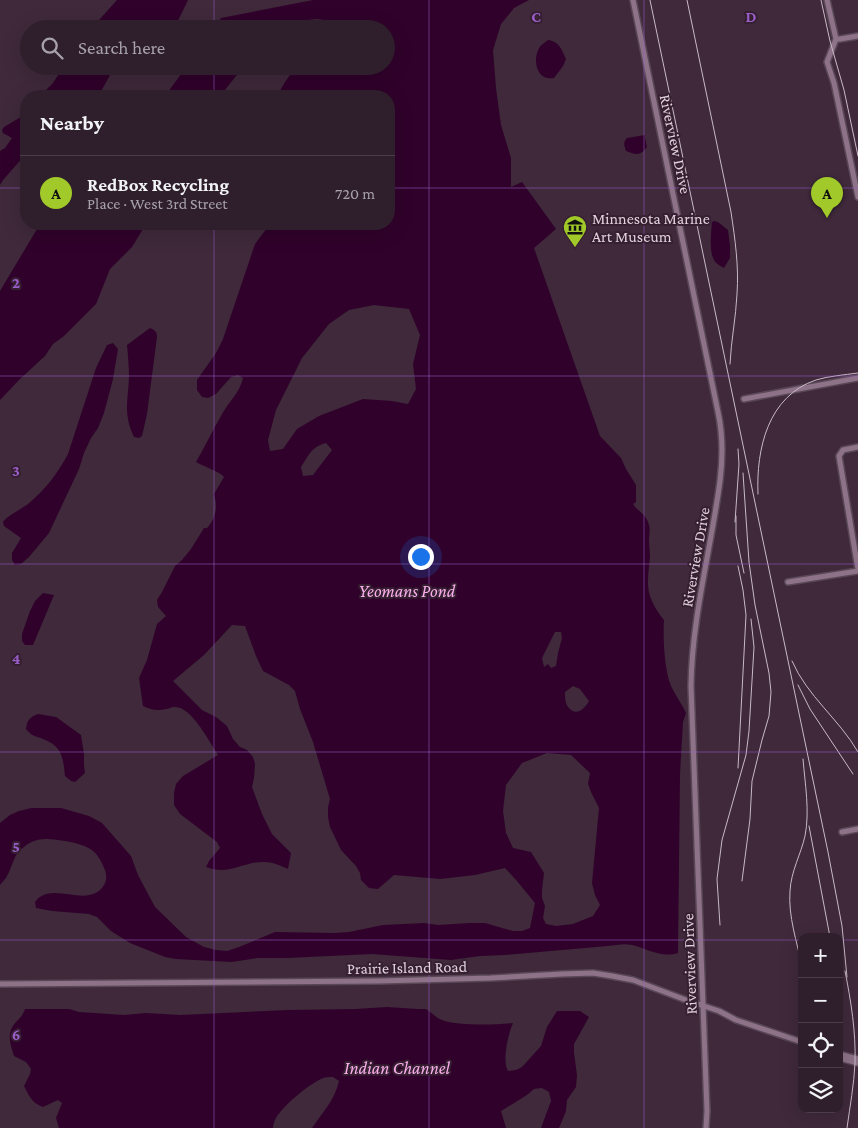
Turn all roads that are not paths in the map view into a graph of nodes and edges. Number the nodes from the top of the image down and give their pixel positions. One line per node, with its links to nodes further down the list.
1 (633, 0): 14 (street, Riverview Drive)
2 (827, 0): 4 (street)
3 (858, 36): 4 (street)
4 (836, 39): 5 (street)
5 (858, 196)
6 (858, 378): 7 (street)
7 (744, 399)
8 (858, 447): 9 (street)
9 (858, 570): 10 (street)
10 (788, 582)
11 (858, 829): 12 (street)
12 (842, 832)
13 (0, 984): 14 (street, Prairie Island Road)
14 (702, 1005): 15 (street, Prairie Island Road); 20 (street, Riverview Drive)
15 (798, 1041)
16 (843, 1055): 18 (street)
17 (843, 1059): 19 (street)
18 (858, 1059)
19 (858, 1063)
20 (706, 1128)

